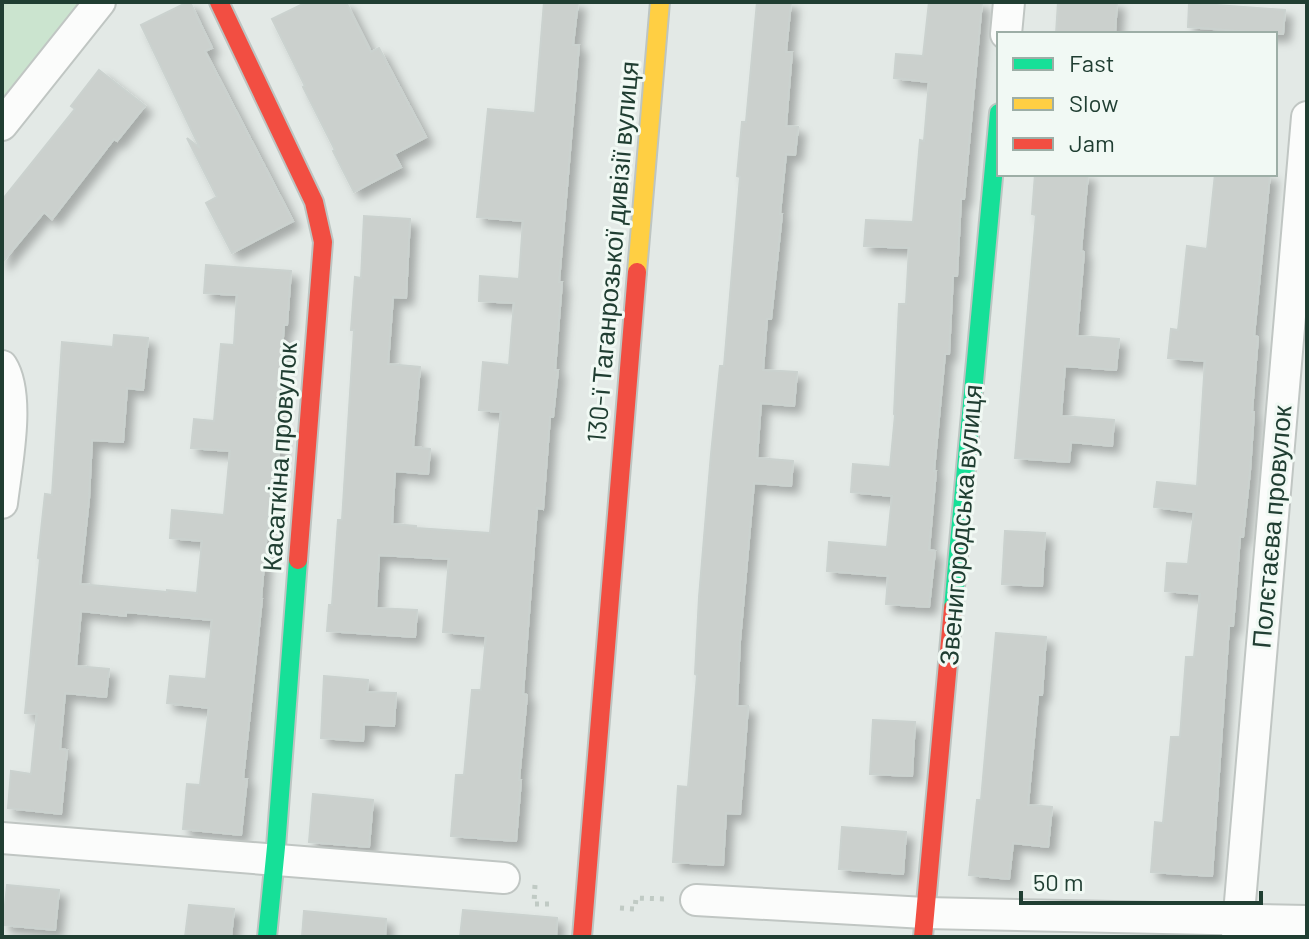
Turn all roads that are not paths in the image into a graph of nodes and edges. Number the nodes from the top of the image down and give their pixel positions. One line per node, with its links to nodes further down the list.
1 (100, 2): 7 (street)
2 (219, 2): 12 (street, Касаткіна провулок)
3 (660, 2): 19 (street, 130-ї Таганрозької дивізії вулиця)
4 (1009, 2): 5 (street)
5 (1006, 32)
6 (1307, 117): 17 (street, Полєтаєва провулок)
7 (2, 125)
8 (997, 135): 16 (street, Звенигородська вулиця)
9 (2, 366): 10 (street)
10 (2, 503)
11 (2, 838): 12 (street)
12 (274, 860): 13 (street); 18 (street, Касаткіна провулок)
13 (504, 878)
14 (696, 900): 16 (street)
15 (1307, 921): 17 (street)
16 (924, 925): 17 (street)
17 (1238, 928)
18 (267, 937)
19 (582, 937)

